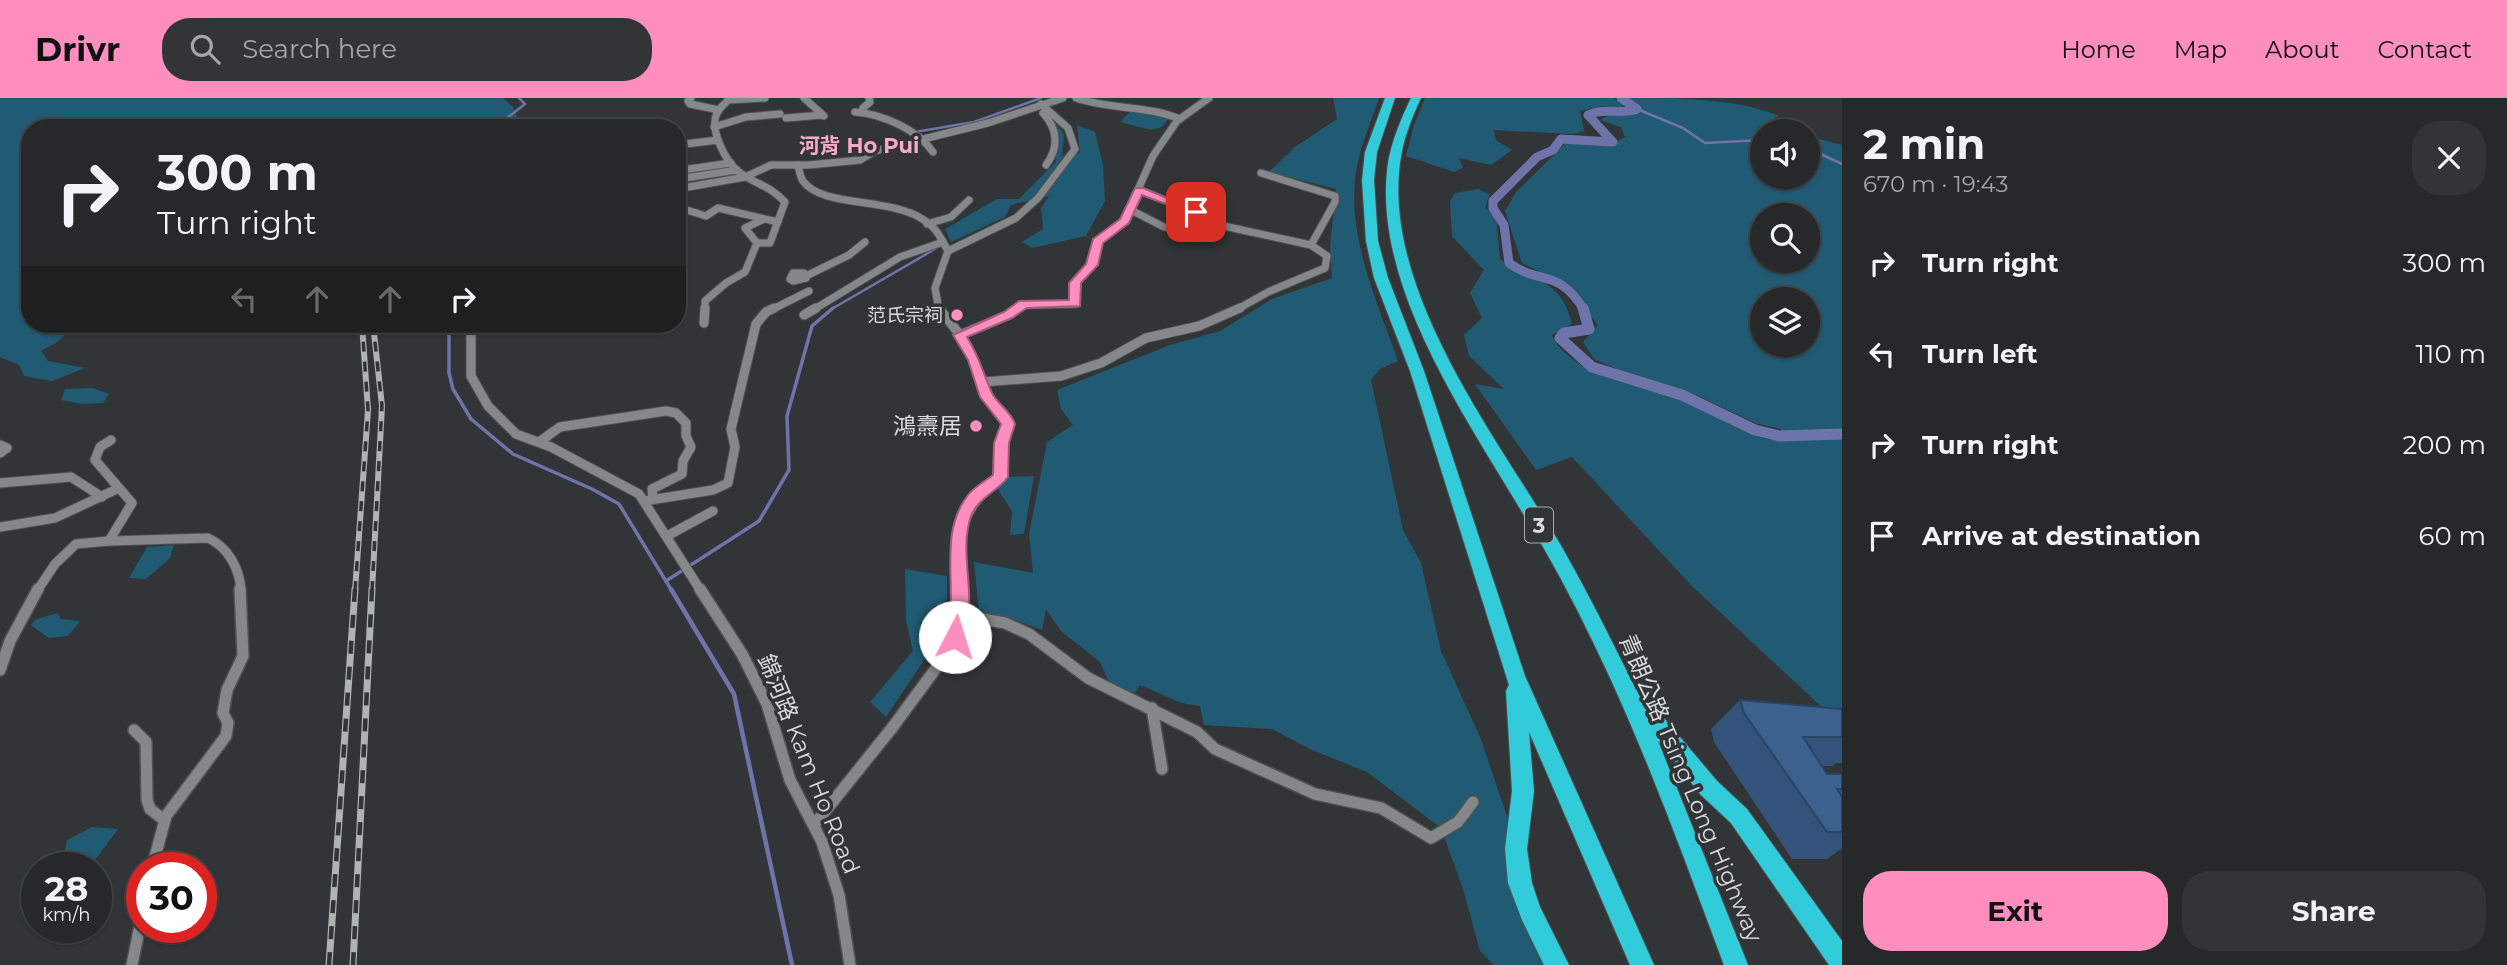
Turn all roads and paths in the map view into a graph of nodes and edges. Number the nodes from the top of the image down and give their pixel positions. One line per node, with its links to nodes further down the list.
1 (691, 98): 12 (street)
2 (763, 98): 12 (street); 14 (street)
3 (804, 98): 14 (street)
4 (869, 98): 11 (street)
5 (1062, 98): 10 (street)
6 (1076, 98): 15 (street)
7 (1209, 98): 15 (street)
8 (1390, 98): 65 (highway)
9 (1416, 98): 66 (highway, 青朗公路 Tsing Long Highway / 3)
10 (1038, 105): 17 (street); 24 (street); 43 (street)
11 (863, 107)
12 (719, 110): 16 (street)
13 (855, 112): 17 (street)
14 (784, 118): 16 (street)
15 (1180, 119): 32 (street)
16 (714, 127): 18 (street)
17 (920, 138): 20 (street); 21 (street)
18 (718, 140): 19 (street); 23 (street)
19 (686, 144)
20 (898, 144): 22 (street); 25 (street)
21 (933, 152)
22 (901, 157)
23 (731, 163): 26 (street); 27 (street)
24 (1046, 165)
25 (798, 166): 29 (street); 38 (street)
26 (686, 169)
27 (737, 170): 29 (street); 30 (street)
28 (1261, 173): 42 (street)
29 (751, 175): 31 (street); 37 (street)
30 (686, 179)
31 (686, 187)
32 (1139, 190): 35 (street); 39 (street)
33 (969, 200): 38 (street)
34 (686, 210): 36 (street)
35 (1132, 210): 39 (street); 49 (street)
36 (762, 220): 37 (street); 41 (street)
37 (778, 222): 41 (street)
38 (927, 224): 43 (street)
39 (1219, 225): 42 (street)
40 (865, 242): 44 (street)
41 (757, 243): 47 (street)
42 (1311, 245): 50 (street)
43 (946, 246): 45 (street); 49 (street)
44 (809, 291): 45 (street); 58 (street)
45 (825, 300): 46 (street)
46 (804, 315)
47 (704, 323)
48 (471, 333): 52 (street, 錦河路 Kam Ho Road)
49 (960, 335): 50 (street)
50 (983, 382): 63 (street)
51 (111, 440): 56 (street)
52 (539, 442): 58 (street, 錦河路 Kam Ho Road); 58 (street)
53 (0, 445): 54 (street)
54 (0, 453)
55 (0, 483): 57 (street)
56 (119, 488): 57 (street); 62 (street)
57 (102, 497): 60 (street)
58 (649, 500): 61 (street, 錦河路 Kam Ho Road)
59 (713, 511): 61 (street)
60 (0, 527)
61 (667, 536): 72 (street, 錦河路 Kam Ho Road)
62 (109, 541): 64 (street); 71 (street)
63 (959, 622): 67 (street); 72 (street)
64 (0, 670)
65 (1515, 676): 78 (highway); 79 (highway)
66 (1623, 682): 75 (highway); 80 (highway, 青朗公路 Tsing Long Highway / 3)
67 (1152, 708): 69 (street); 70 (street)
68 (134, 730): 71 (street)
69 (1162, 769)
70 (1473, 802)
71 (164, 820): 73 (street)
72 (814, 825): 77 (street, 錦河路 Kam Ho Road)
73 (156, 852)
74 (136, 943): 76 (street)
75 (1842, 962)
76 (132, 965)
77 (850, 965)
78 (1557, 965)
79 (1642, 965)
80 (1736, 965)

